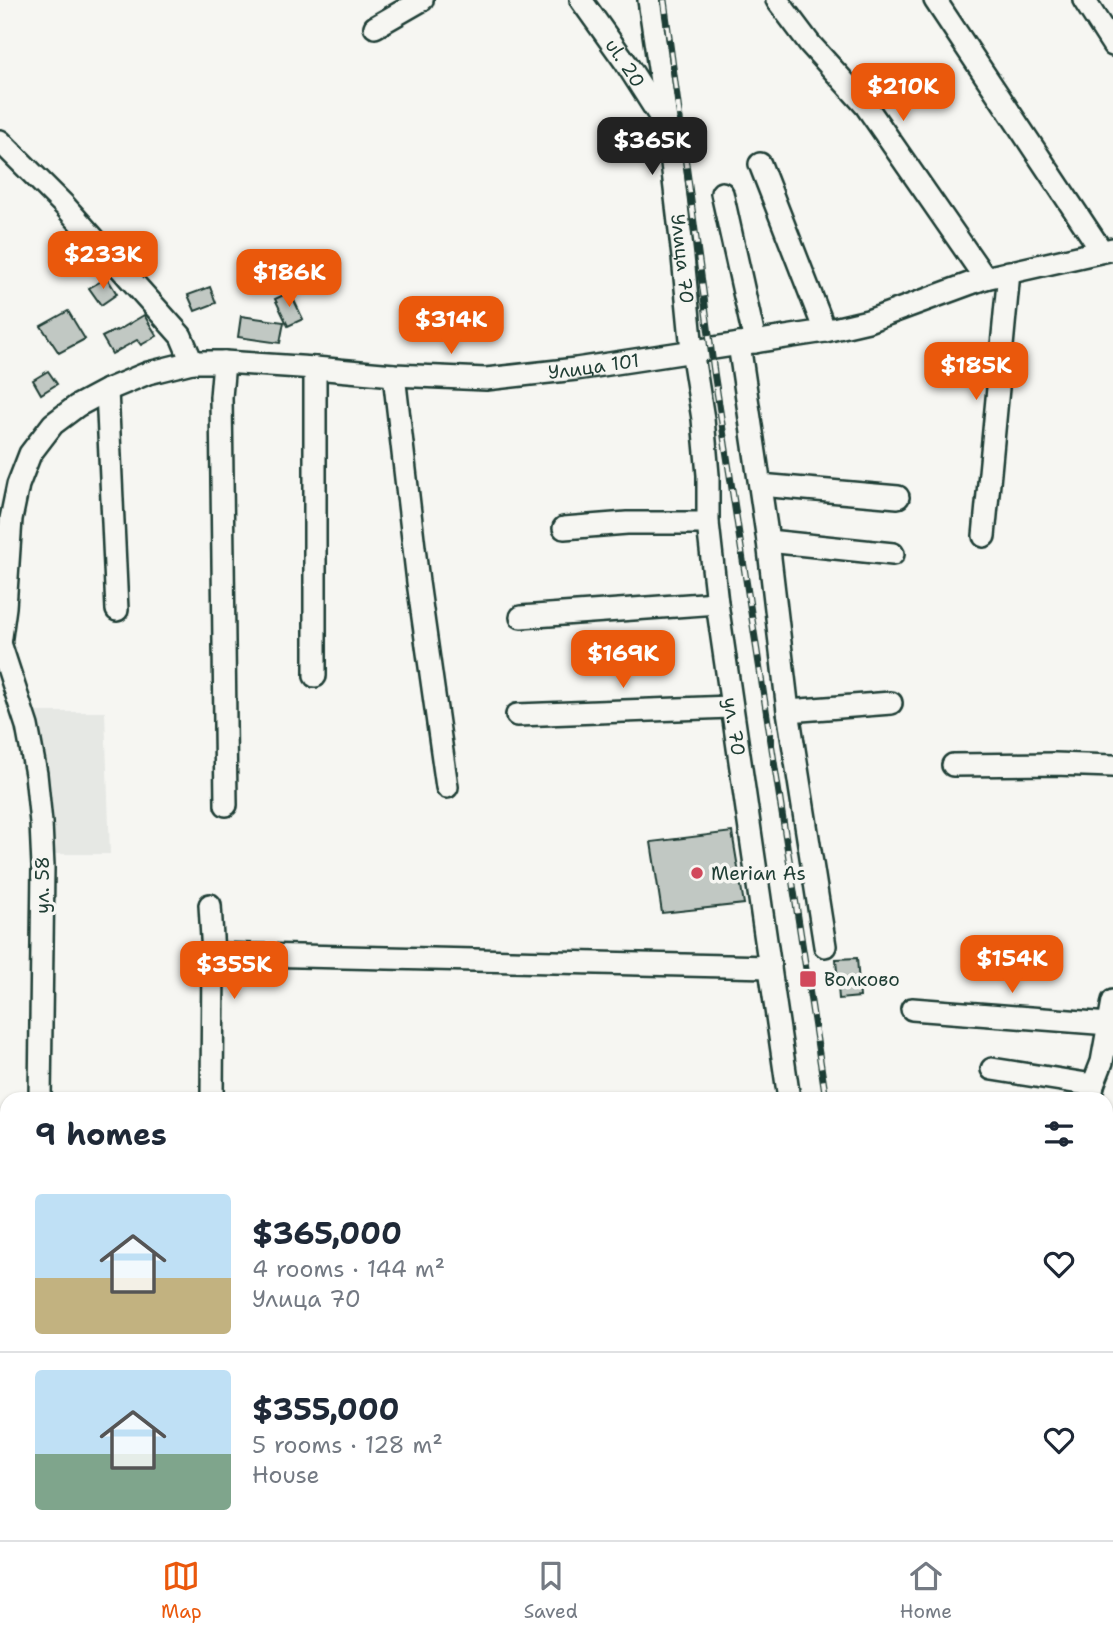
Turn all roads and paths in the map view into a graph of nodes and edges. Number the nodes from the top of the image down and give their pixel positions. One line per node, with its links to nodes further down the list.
1 (422, 0): 7 (street)
2 (581, 0): 9 (street, ul. 20)
3 (649, 0): 9 (street, Улица 70)
4 (776, 0): 15 (street)
5 (935, 0): 13 (street)
6 (1084, 0): 8 (street)
7 (375, 27)
8 (1113, 45)
9 (668, 129): 18 (street, Улица 70)
10 (0, 141): 19 (street)
11 (760, 164): 16 (street)
12 (722, 193): 17 (street)
13 (1107, 250): 14 (street, Улица 101)
14 (1009, 272): 15 (street, Улица 101); 28 (street)
15 (985, 278): 16 (street, Улица 101)
16 (825, 331): 17 (street, Улица 101)
17 (747, 343): 18 (street, Улица 101); 24 (street)
18 (692, 350): 22 (street, Улица 101); 26 (street, ул. 70)
19 (192, 362): 20 (street, Улица 101); 23 (street, Улица 101)
20 (225, 362): 21 (street, Улица 101); 43 (street)
21 (315, 368): 22 (street, Улица 101); 35 (street)
22 (394, 375): 42 (street)
23 (107, 390): 32 (street); 34 (street, Улица 101)
24 (760, 485): 25 (street); 29 (street)
25 (898, 497)
26 (708, 523): 27 (street); 31 (street, ул. 70)
27 (564, 528)
28 (984, 536)
29 (768, 541): 30 (street); 38 (street)
30 (893, 554)
31 (717, 603): 33 (street); 37 (street, ул. 70)
32 (117, 610)
33 (521, 617)
34 (0, 643): 51 (street, ул. 58)
35 (315, 676)
36 (891, 703): 38 (street)
37 (731, 706): 39 (street); 47 (street, ул. 70)
38 (788, 711): 45 (street)
39 (517, 715)
40 (953, 765): 41 (street)
41 (1113, 766)
42 (447, 787)
43 (226, 805)
44 (210, 905): 46 (street)
45 (825, 946)
46 (214, 954): 47 (street); 52 (street)
47 (770, 967): 53 (street, ул. 70)
48 (912, 1009): 49 (street)
49 (1112, 1011): 54 (street)
50 (992, 1069): 54 (street)
51 (40, 1092)
52 (212, 1092)
53 (788, 1092)
54 (1092, 1092)

